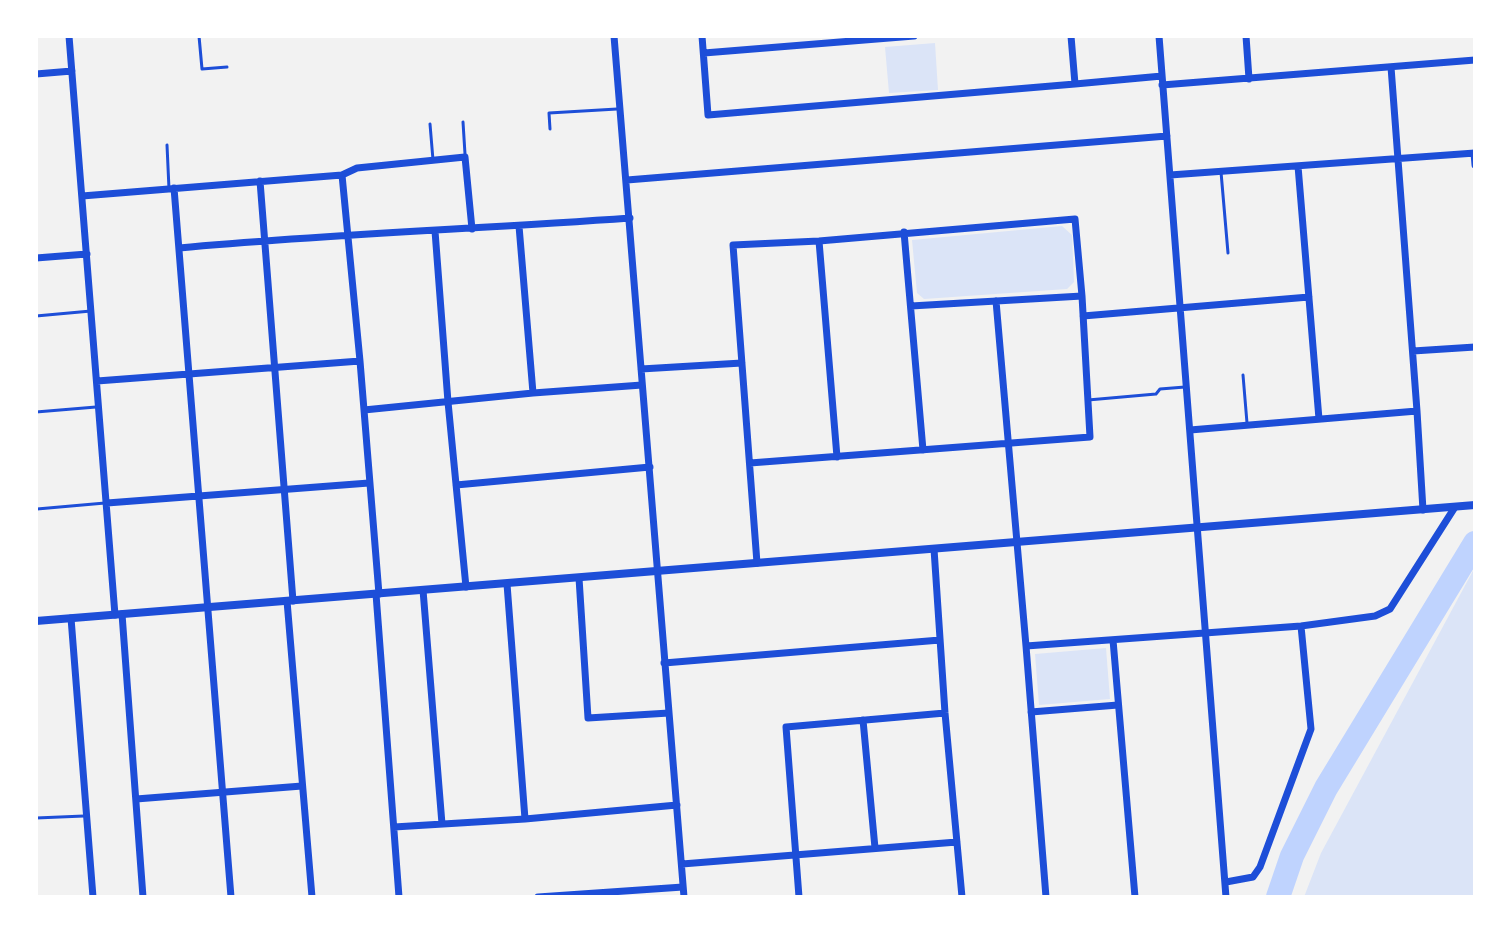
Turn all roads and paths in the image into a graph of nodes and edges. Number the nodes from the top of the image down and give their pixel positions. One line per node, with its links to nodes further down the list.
1 (69, 36): 13 (street)
2 (199, 36): 11 (lane)
3 (614, 36): 18 (street)
4 (702, 36): 9 (street)
5 (914, 36): 9 (street)
6 (1071, 36): 17 (street)
7 (1159, 36): 16 (street)
8 (1246, 36): 15 (street)
9 (704, 53): 17 (street)
10 (1475, 60): 12 (street)
11 (227, 67)
12 (1391, 67): 15 (street); 26 (street)
13 (72, 71): 14 (street); 36 (street)
14 (36, 74)
15 (1249, 79): 16 (street)
16 (1162, 81): 17 (street); 22 (street)
17 (1075, 84)
18 (621, 109): 21 (lane); 33 (street)
19 (463, 122): 25 (lane)
20 (430, 124): 27 (lane)
21 (550, 129)
22 (1167, 136): 32 (street); 33 (street)
23 (167, 145): 35 (lane)
24 (1474, 153): 26 (street); 28 (street)
25 (465, 157): 27 (street); 39 (street)
26 (1398, 158): 29 (street); 58 (street)
27 (433, 160): 31 (street)
28 (1475, 165)
29 (1298, 166): 30 (street); 50 (street)
30 (1221, 172): 32 (street); 46 (lane)
31 (342, 175): 34 (street); 42 (street)
32 (1170, 175): 53 (street)
33 (627, 180): 37 (street)
34 (260, 181): 35 (street); 43 (street)
35 (171, 188): 36 (street); 45 (street)
36 (82, 196): 47 (street)
37 (630, 218): 38 (street); 62 (street)
38 (519, 226): 39 (street); 68 (street)
39 (472, 229): 40 (street)
40 (435, 231): 42 (street); 70 (street)
41 (904, 232): 44 (street); 49 (street); 52 (street)
42 (348, 236): 43 (street); 59 (street)
43 (265, 240): 45 (street); 61 (street)
44 (819, 241): 60 (street); 80 (street)
45 (179, 248): 63 (street)
46 (1228, 253)
47 (87, 254): 48 (street); 54 (street)
48 (36, 258)
49 (1082, 296): 51 (street); 56 (street)
50 (1309, 297): 53 (street); 75 (street)
51 (996, 301): 52 (street); 78 (street)
52 (911, 306): 79 (street)
53 (1181, 307): 56 (street); 67 (street)
54 (91, 311): 55 (lane); 65 (street)
55 (36, 316)
56 (1083, 316): 69 (street)
57 (1475, 347): 58 (street)
58 (1413, 351): 73 (street)
59 (360, 361): 61 (street); 72 (street)
60 (742, 363): 62 (street); 81 (street)
61 (275, 368): 63 (street); 85 (street)
62 (641, 369): 66 (street)
63 (190, 375): 65 (street); 86 (street)
64 (1243, 375): 76 (lane)
65 (97, 381): 71 (street)
66 (642, 385): 68 (street); 82 (street)
67 (1187, 387): 69 (lane); 77 (street)
68 (533, 393): 70 (street)
69 (1088, 400): 78 (street)
70 (448, 402): 72 (street); 84 (street)
71 (99, 407): 74 (lane); 87 (street)
72 (364, 410): 83 (street)
73 (1417, 411): 75 (street); 91 (street)
74 (36, 412)
75 (1319, 419): 76 (street)
76 (1247, 426): 77 (street)
77 (1190, 430): 92 (street)
78 (1009, 444): 79 (street); 93 (street)
79 (923, 450): 80 (street)
80 (837, 457): 81 (street)
81 (750, 463): 95 (street)
82 (650, 467): 84 (street); 96 (street)
83 (369, 483): 85 (street); 101 (street)
84 (456, 485): 99 (street)
85 (286, 489): 86 (street); 102 (street)
86 (200, 495): 87 (street); 103 (street)
87 (107, 503): 90 (lane); 104 (street)
88 (1475, 505): 89 (street)
89 (1455, 507): 91 (street); 107 (street)
90 (37, 509)
91 (1423, 510): 92 (street)
92 (1198, 527): 93 (street); 108 (street)
93 (1017, 543): 94 (street); 111 (street)
94 (934, 549): 95 (street); 109 (street)
95 (757, 563): 96 (street)
96 (658, 571): 97 (street); 112 (street)
97 (579, 578): 98 (street); 115 (street)
98 (507, 584): 99 (street); 124 (street)
99 (466, 587): 100 (street)
100 (423, 590): 101 (street); 125 (street)
101 (378, 594): 102 (street); 126 (street)
102 (290, 601): 103 (street); 118 (street)
103 (207, 607): 104 (street); 119 (street)
104 (118, 614): 105 (street); 120 (street)
105 (71, 618): 106 (street); 122 (street)
106 (36, 621)
107 (1301, 626): 108 (street); 131 (street)
108 (1206, 632): 110 (street); 131 (street)
109 (940, 640): 112 (street); 116 (street)
110 (1113, 640): 111 (street); 113 (street)
111 (1026, 646): 114 (street)
112 (664, 663): 115 (street)
113 (1118, 705): 114 (street); 143 (street)
114 (1031, 712): 142 (street)
115 (669, 713): 121 (street)
116 (945, 713): 117 (street); 127 (street)
117 (863, 720): 128 (street); 129 (street)
118 (302, 786): 119 (street); 136 (street)
119 (223, 792): 120 (street); 135 (street)
120 (136, 799): 134 (street)
121 (677, 805): 124 (street); 130 (street)
122 (86, 816): 123 (lane); 133 (street)
123 (36, 818)
124 (525, 819): 125 (street)
125 (442, 824): 126 (street)
126 (394, 827): 137 (street)
127 (957, 842): 128 (street); 141 (street)
128 (875, 848): 129 (street)
129 (797, 854): 130 (street); 140 (street)
130 (682, 864): 132 (street)
131 (1226, 882): 144 (street)
132 (683, 887): 138 (street); 139 (street)
133 (93, 897)
134 (143, 897)
135 (231, 897)
136 (312, 897)
137 (399, 897)
138 (538, 897)
139 (684, 897)
140 (799, 897)
141 (962, 897)
142 (1046, 897)
143 (1135, 897)
144 (1226, 897)

